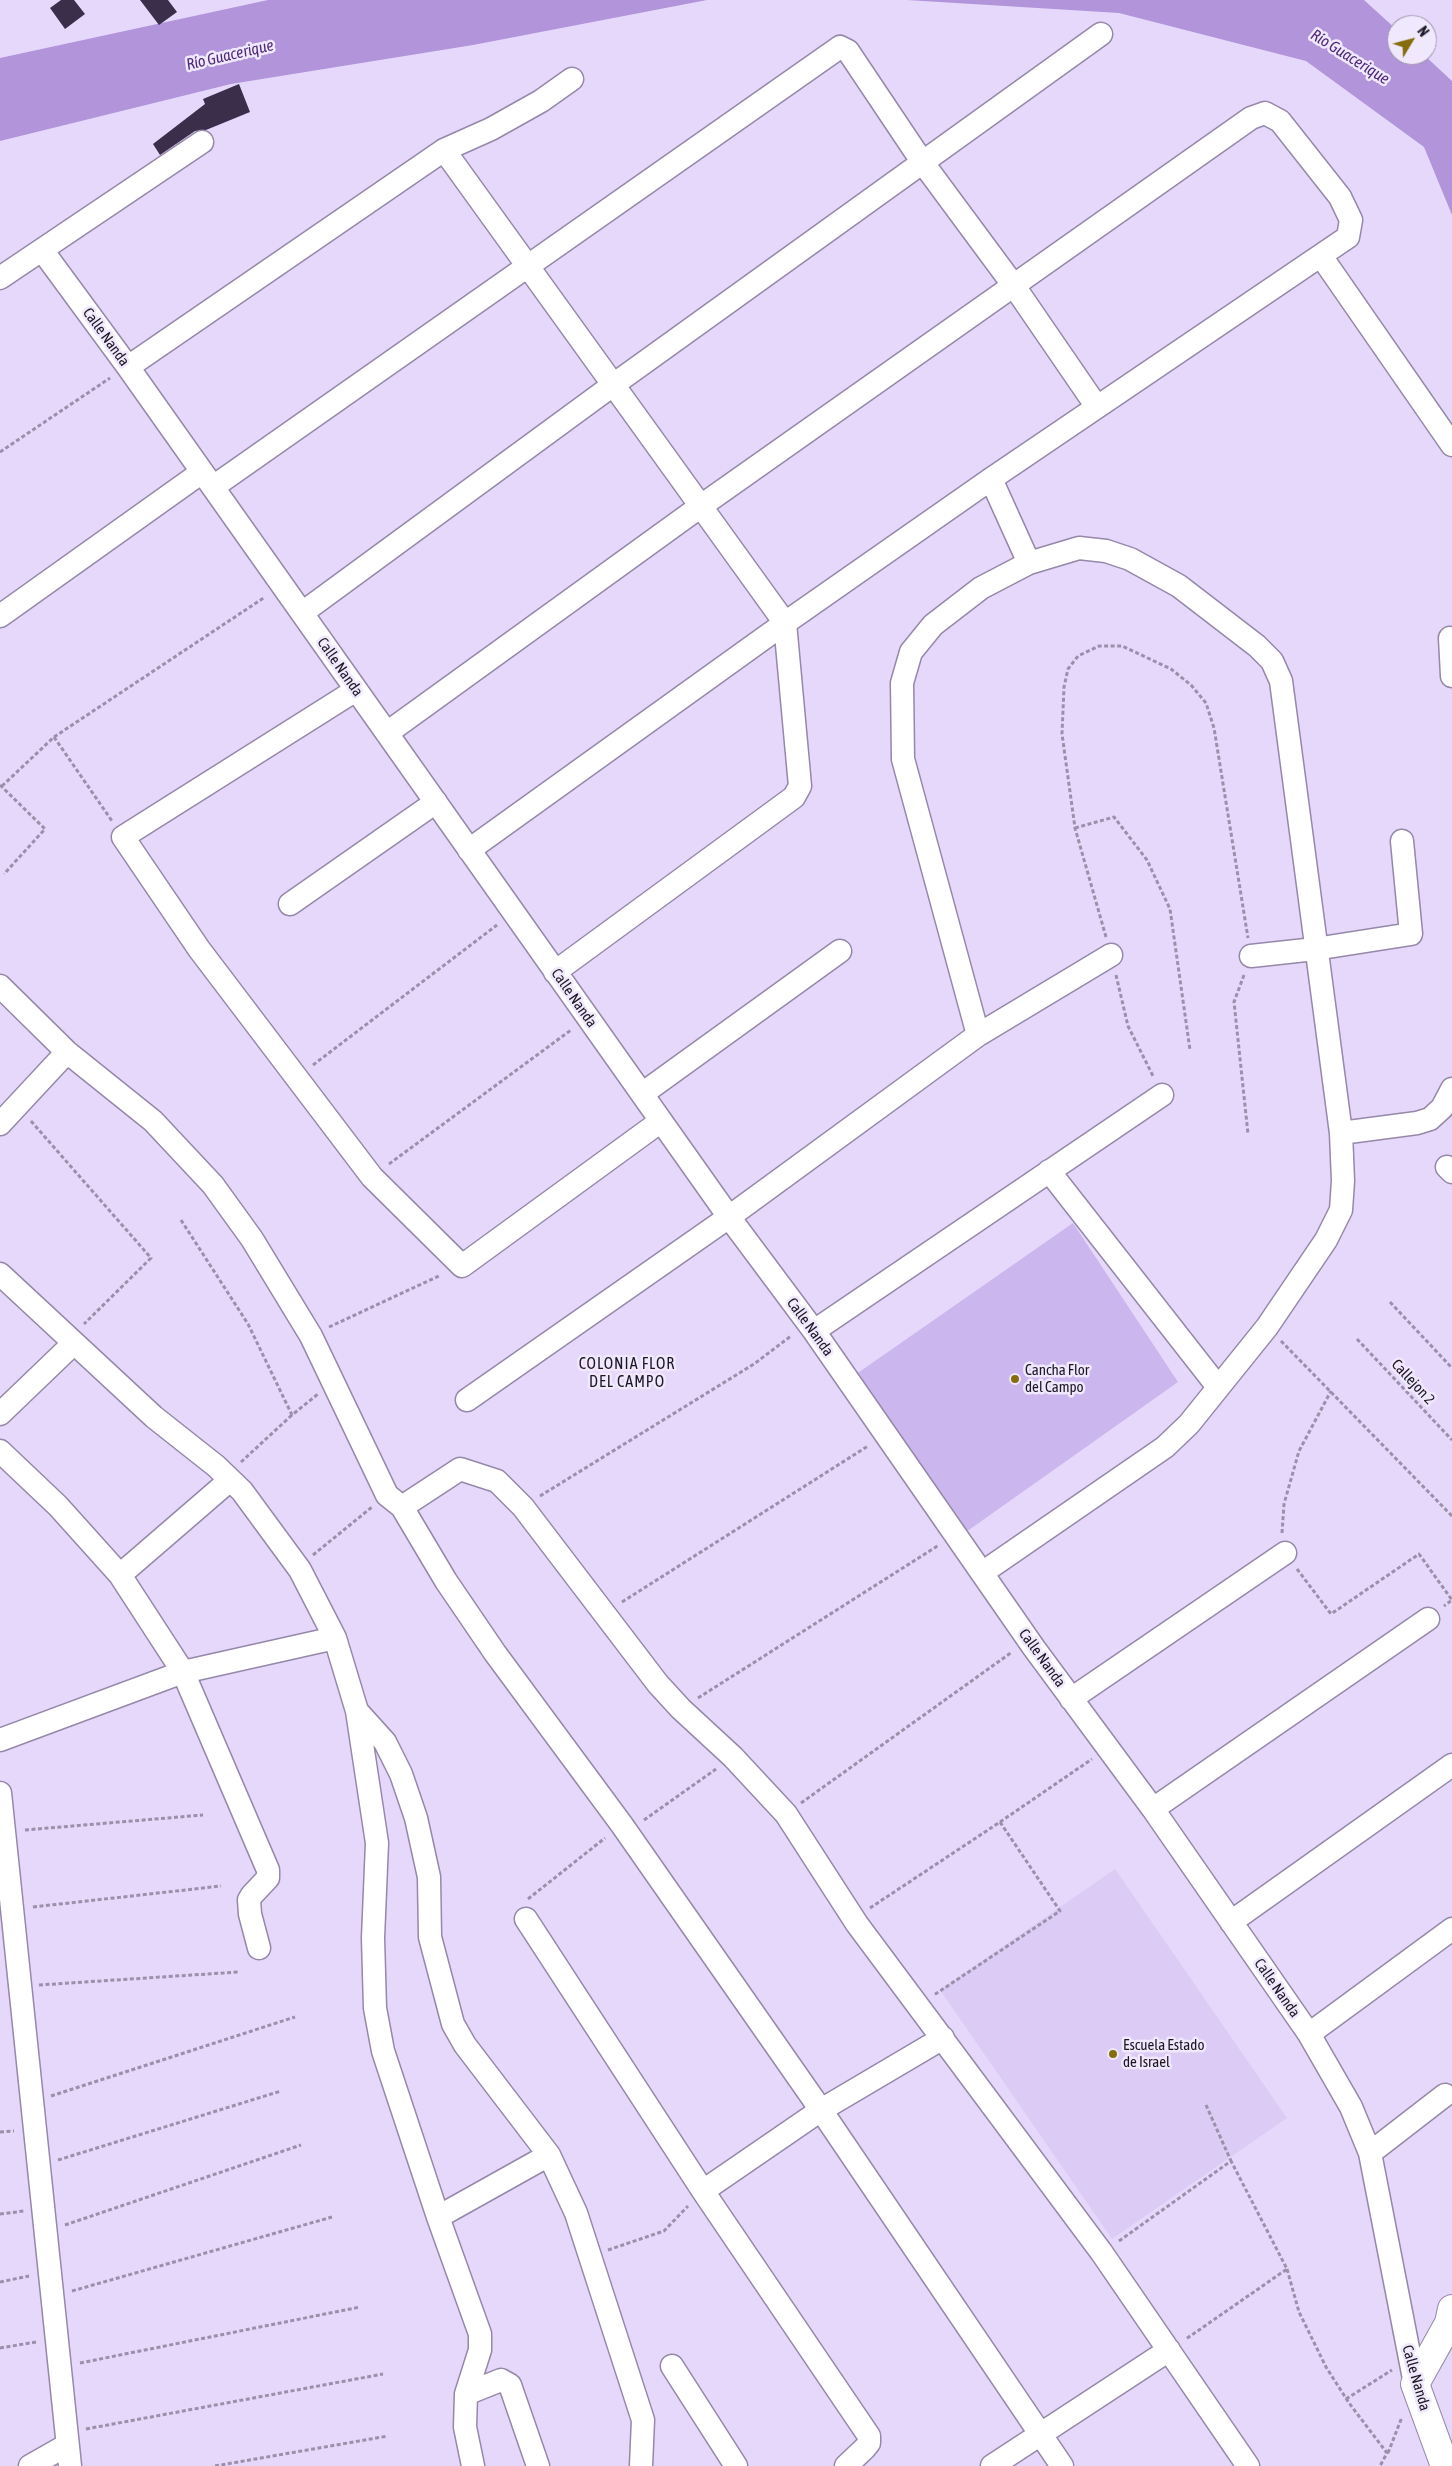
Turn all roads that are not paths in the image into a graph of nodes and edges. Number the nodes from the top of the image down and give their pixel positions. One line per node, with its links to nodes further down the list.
1 (1101, 34): 5 (street)
2 (572, 79): 4 (street)
3 (202, 142): 6 (street)
4 (444, 150): 8 (street); 11 (street)
5 (923, 163): 8 (street); 10 (street); 12 (street)
6 (42, 250): 9 (street); 11 (street, Calle Nanda)
7 (1321, 256): 10 (street); 13 (street); 14 (street)
8 (528, 267): 12 (street); 16 (street)
9 (0, 278)
10 (1014, 286): 13 (street); 17 (street)
11 (128, 366): 16 (street, Calle Nanda)
12 (613, 385): 17 (street); 19 (street)
13 (1097, 407): 15 (street)
14 (1452, 445)
15 (991, 479): 18 (street); 21 (street)
16 (208, 480): 19 (street, Calle Nanda); 20 (street)
17 (700, 506): 21 (street); 25 (street)
18 (1028, 562): 30 (street); 36 (street)
19 (302, 614): 24 (street, Calle Nanda)
20 (0, 616)
21 (785, 623): 28 (street); 34 (street)
22 (1450, 638): 23 (street)
23 (1452, 676)
24 (356, 690): 25 (street, Calle Nanda); 41 (street)
25 (387, 734): 26 (street, Calle Nanda)
26 (436, 802): 28 (street, Calle Nanda); 29 (street)
27 (1402, 841): 30 (street)
28 (469, 850): 34 (street, Calle Nanda)
29 (290, 904)
30 (1315, 949): 33 (street); 43 (street)
31 (840, 951): 39 (street)
32 (1111, 955): 36 (street)
33 (1251, 956)
34 (556, 972): 39 (street, Calle Nanda)
35 (0, 986): 37 (street)
36 (978, 1035): 45 (street)
37 (67, 1052): 42 (street); 54 (street)
38 (1452, 1089): 43 (street)
39 (642, 1094): 41 (street, Calle Nanda)
40 (1162, 1095): 44 (street)
41 (661, 1121): 45 (street, Calle Nanda)
42 (0, 1124)
43 (1341, 1133): 49 (street)
44 (1049, 1171): 47 (street); 49 (street)
45 (729, 1218): 47 (street, Calle Nanda); 50 (street)
46 (0, 1274): 48 (street)
47 (811, 1327): 56 (street, Calle Nanda)
48 (72, 1341): 51 (street); 53 (street)
49 (1218, 1388): 56 (street)
50 (467, 1400)
51 (0, 1414)
52 (0, 1451): 57 (street)
53 (228, 1478): 57 (street); 59 (street)
54 (394, 1501): 72 (street); 74 (street)
55 (1285, 1553): 61 (street)
56 (982, 1573): 61 (street, Calle Nanda)
57 (120, 1575): 60 (street)
58 (1428, 1619): 66 (street)
59 (335, 1638): 60 (street); 62 (street)
60 (184, 1672): 63 (street); 70 (street)
61 (1071, 1699): 66 (street, Calle Nanda)
62 (357, 1711): 76 (street); 78 (street)
63 (0, 1740)
64 (1452, 1765): 68 (street)
65 (0, 1793): 85 (street)
66 (1153, 1809): 68 (street, Calle Nanda)
67 (526, 1919): 77 (street)
68 (1231, 1922): 71 (street, Calle Nanda)
69 (1452, 1929): 71 (street)
70 (259, 1948)
71 (1309, 2034): 75 (street, Calle Nanda)
72 (943, 2038): 74 (street); 80 (street)
73 (1445, 2095): 75 (street)
74 (821, 2110): 77 (street); 84 (street)
75 (1370, 2153): 82 (street, Calle Nanda)
76 (549, 2155): 78 (street); 89 (street)
77 (703, 2192): 91 (street)
78 (438, 2217): 83 (street)
79 (1452, 2309): 82 (street)
80 (1169, 2350): 84 (street); 94 (street)
81 (672, 2366): 90 (street)
82 (1412, 2372): 95 (street, Calle Nanda)
83 (466, 2394): 87 (street); 88 (street)
84 (1039, 2434): 92 (street); 93 (street)
85 (68, 2448): 86 (street)
86 (30, 2466)
87 (473, 2466)
88 (538, 2466)
89 (641, 2466)
90 (736, 2466)
91 (846, 2466)
92 (992, 2466)
93 (1062, 2466)
94 (1248, 2466)
95 (1445, 2466)

